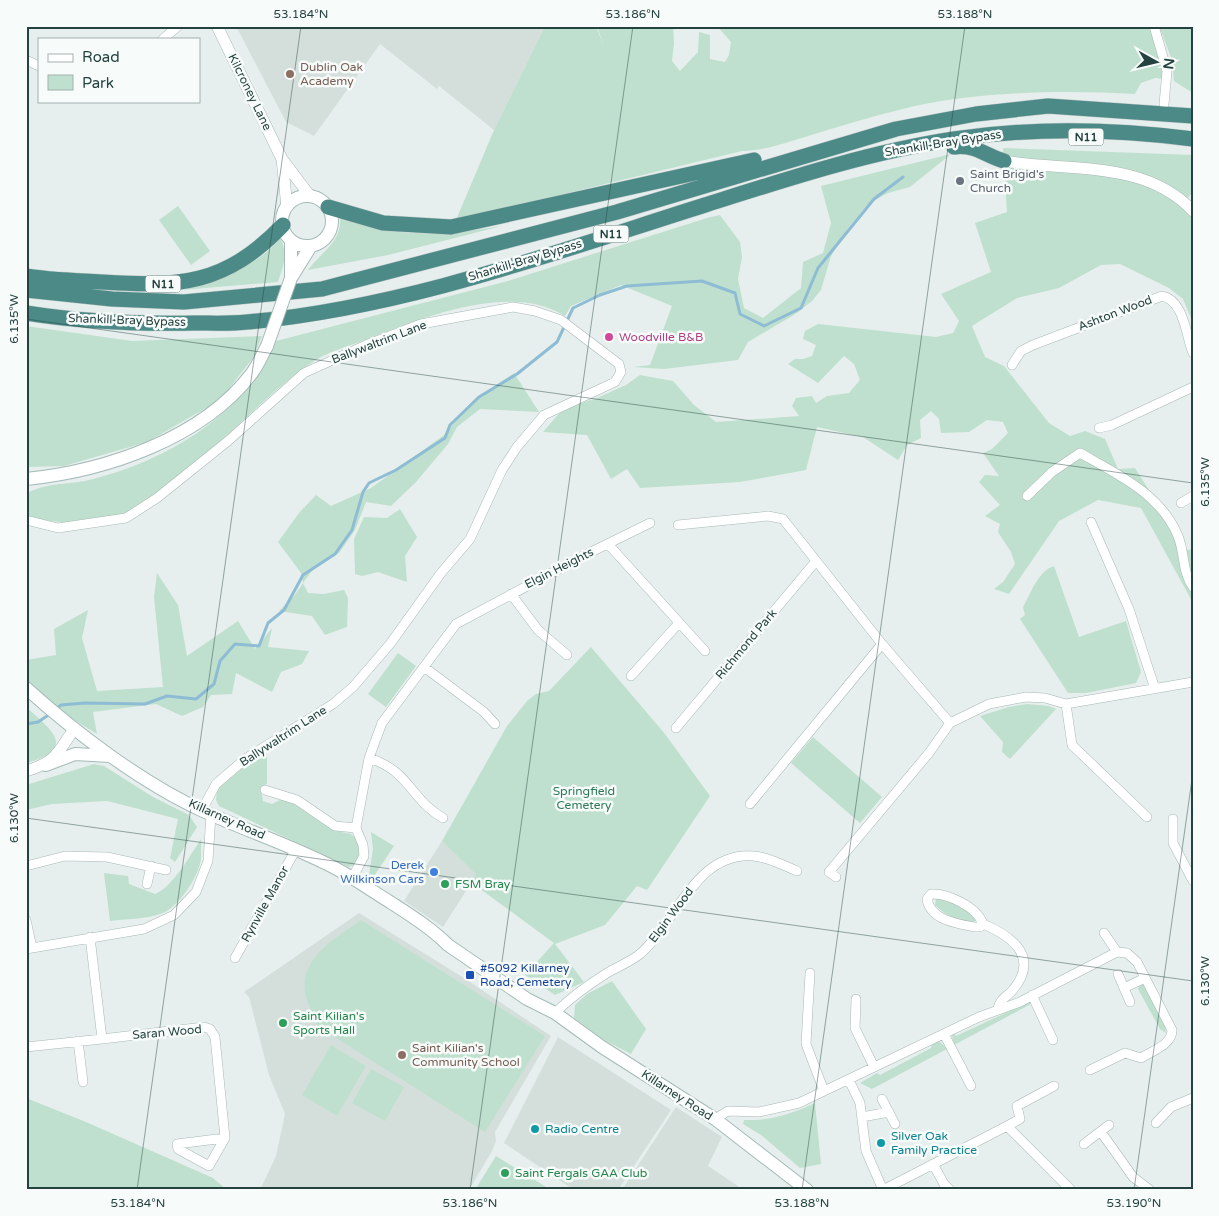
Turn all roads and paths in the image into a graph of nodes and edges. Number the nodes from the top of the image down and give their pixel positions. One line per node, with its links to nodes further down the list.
1 (178, 26): 4 (street)
2 (217, 26): 13 (street, Kilcroney Lane)
3 (1154, 26): 7 (street)
4 (164, 38)
5 (26, 60): 6 (street)
6 (38, 66)
7 (1164, 104): 8 (highway, N11); 9 (highway, N11)
8 (1048, 106): 10 (highway, Shankill-Bray Bypass / N11); 11 (highway, Shankill-Bray Bypass / N11)
9 (1193, 106)
10 (1193, 116)
11 (896, 129): 17 (highway, N11); 25 (highway, Shankill-Bray Bypass / N11)
12 (1193, 140): 14 (highway, N11); 22 (highway, Shankill-Bray Bypass / N11)
13 (282, 159): 15 (street, Kilcroney Lane); 16 (street, Kilcroney Lane)
14 (1004, 161): 18 (street); 22 (highway, N11)
15 (310, 196): 16 (main road); 17 (main road)
16 (286, 207): 19 (main road)
17 (328, 207): 21 (main road)
18 (1193, 211)
19 (283, 225): 20 (main road); 23 (highway, N11)
20 (292, 240): 21 (main road); 24 (main road)
21 (311, 246): 24 (main road)
22 (538, 257): 26 (highway, Shankill-Bray Bypass / N11)
23 (26, 276)
24 (291, 278): 31 (main road, bridge)
25 (26, 290)
26 (26, 313)
27 (1193, 353): 28 (street, Ashton Wood)
28 (1012, 365)
29 (1193, 387): 30 (street)
30 (1099, 428)
31 (26, 478)
32 (1027, 496): 41 (street)
33 (1193, 496): 34 (street)
34 (1181, 503)
35 (26, 520): 63 (street, Ballywaltrim Lane)
36 (1092, 522): 51 (street)
37 (650, 523): 39 (street, Elgin Heights)
38 (678, 525): 40 (street)
39 (608, 544): 42 (street, Elgin Heights); 43 (street, Elgin Heights)
40 (816, 561): 44 (street); 56 (street, Richmond Park)
41 (1193, 587)
42 (511, 594): 46 (street, Elgin Heights); 47 (street, Elgin Heights)
43 (678, 623): 45 (street, Elgin Heights); 48 (street)
44 (882, 644): 53 (street); 62 (street)
45 (705, 651)
46 (567, 655)
47 (424, 667): 54 (street); 58 (street, Elgin Heights)
48 (631, 676)
49 (1193, 682): 51 (street)
50 (26, 688): 55 (main road, Killarney Road)
51 (1155, 689): 52 (street)
52 (1066, 704): 53 (street); 64 (street)
53 (950, 723): 73 (street)
54 (495, 724)
55 (69, 725): 57 (main road, Killarney Road); 59 (street)
56 (676, 728)
57 (112, 756): 59 (main road); 63 (main road, Killarney Road)
58 (369, 758): 65 (street); 67 (street, Elgin Heights)
59 (46, 765): 60 (street)
60 (26, 770)
61 (265, 790): 67 (street)
62 (750, 804)
63 (206, 812): 68 (main road, Killarney Road); 80 (street)
64 (1147, 817)
65 (443, 818)
66 (1173, 820): 75 (street)
67 (356, 828): 74 (street, Elgin Heights)
68 (295, 850): 74 (main road, Killarney Road); 83 (street, Rynville Manor)
69 (26, 866): 70 (street)
70 (151, 866): 71 (street); 76 (street)
71 (166, 870)
72 (797, 871): 92 (street, Elgin Wood)
73 (836, 877)
74 (352, 878): 92 (main road, Killarney Road)
75 (1193, 881)
76 (147, 884)
77 (26, 920): 81 (street)
78 (983, 924): 78 (street); 91 (street)
79 (1104, 933): 82 (street)
80 (90, 937): 81 (street); 94 (street)
81 (29, 948)
82 (1117, 952): 86 (street); 88 (street)
83 (235, 958)
84 (810, 973): 104 (street)
85 (1118, 974): 87 (street)
86 (1145, 978): 87 (street); 99 (street)
87 (1124, 988): 90 (street)
88 (1032, 996): 91 (street); 95 (street)
89 (856, 999): 98 (street)
90 (1130, 1002)
91 (998, 1009): 93 (street)
92 (555, 1013): 109 (main road, Killarney Road)
93 (944, 1034): 98 (street); 102 (street)
94 (102, 1039): 96 (street, Saran Wood); 115 (street, Saran Wood)
95 (1053, 1040)
96 (78, 1042): 97 (street, Saran Wood); 101 (street)
97 (26, 1047)
98 (874, 1067): 100 (street)
99 (1090, 1070)
100 (849, 1080): 104 (street); 108 (street)
101 (82, 1082)
102 (971, 1086)
103 (1054, 1086): 113 (street)
104 (824, 1091): 109 (street)
105 (1193, 1098): 110 (street)
106 (882, 1099): 107 (street)
107 (889, 1112): 108 (street); 111 (street)
108 (862, 1117): 119 (street)
109 (715, 1119): 118 (main road, Killarney Road)
110 (1156, 1123)
111 (895, 1124)
112 (1109, 1125): 114 (street)
113 (1007, 1126): 117 (street); 121 (street)
114 (1100, 1132): 116 (street); 122 (street)
115 (225, 1138): 115 (street)
116 (1084, 1144)
117 (933, 1164): 119 (street); 120 (street)
118 (808, 1190)
119 (883, 1190)
120 (950, 1190)
121 (1071, 1190)
122 (1150, 1190)

